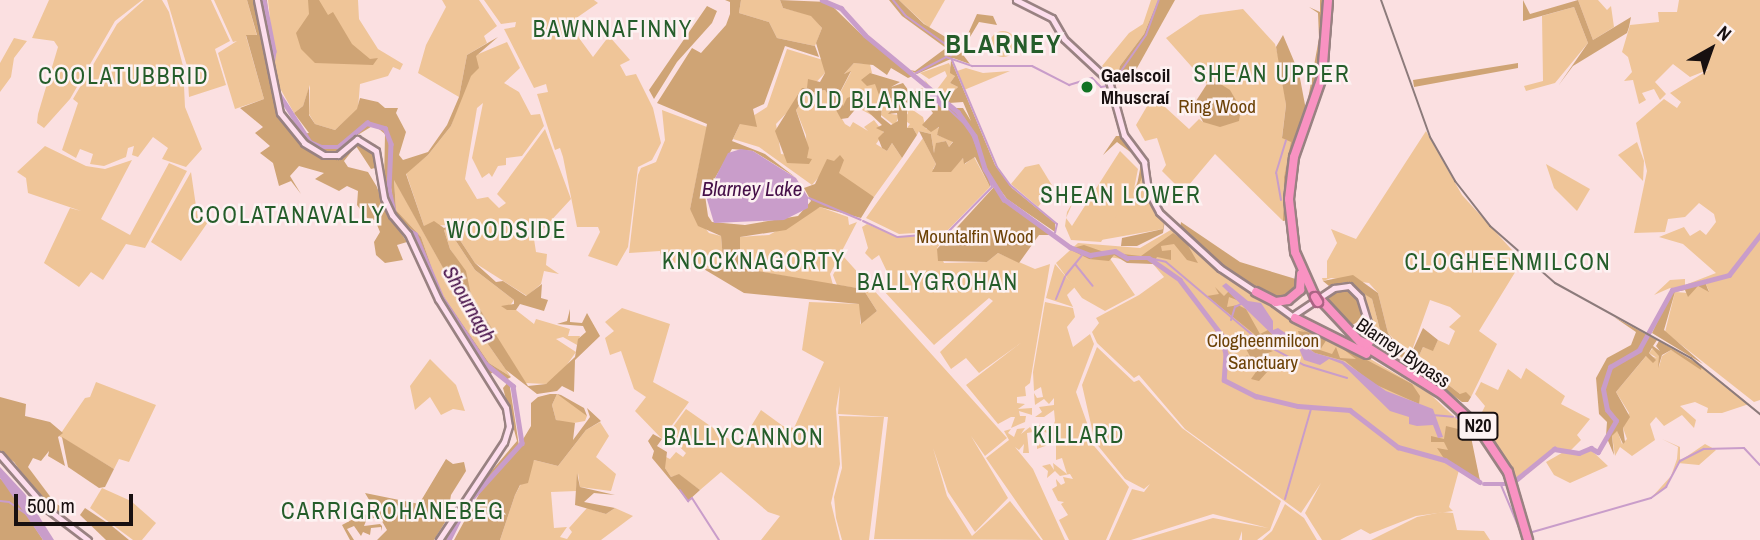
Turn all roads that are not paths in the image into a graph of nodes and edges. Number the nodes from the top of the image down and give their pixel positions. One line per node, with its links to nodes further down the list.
1 (257, 0): 16 (main road)
2 (1016, 0): 7 (main road)
3 (1328, 2): 4 (highway, Blarney Bypass / N20); 4 (highway)
4 (1316, 97): 5 (highway, Blarney Bypass / N20)
5 (1300, 143): 6 (highway, Blarney Bypass / N20); 9 (highway, Blarney Bypass / N20)
6 (1295, 252): 8 (highway); 9 (highway, Blarney Bypass / N20)
7 (1256, 292): 8 (highway); 10 (main road)
8 (1295, 296): 10 (highway)
9 (1318, 298): 12 (highway, Blarney Bypass / N20); 13 (highway, Blarney Bypass / N20)
10 (1292, 313): 11 (main road); 13 (highway)
11 (1372, 337): 12 (highway); 13 (highway)
12 (1354, 338): 13 (highway, Blarney Bypass / N20)
13 (1378, 357): 17 (highway, Blarney Bypass / N20)
14 (0, 455): 15 (main road)
15 (88, 540)
16 (439, 540)
17 (1526, 540)

